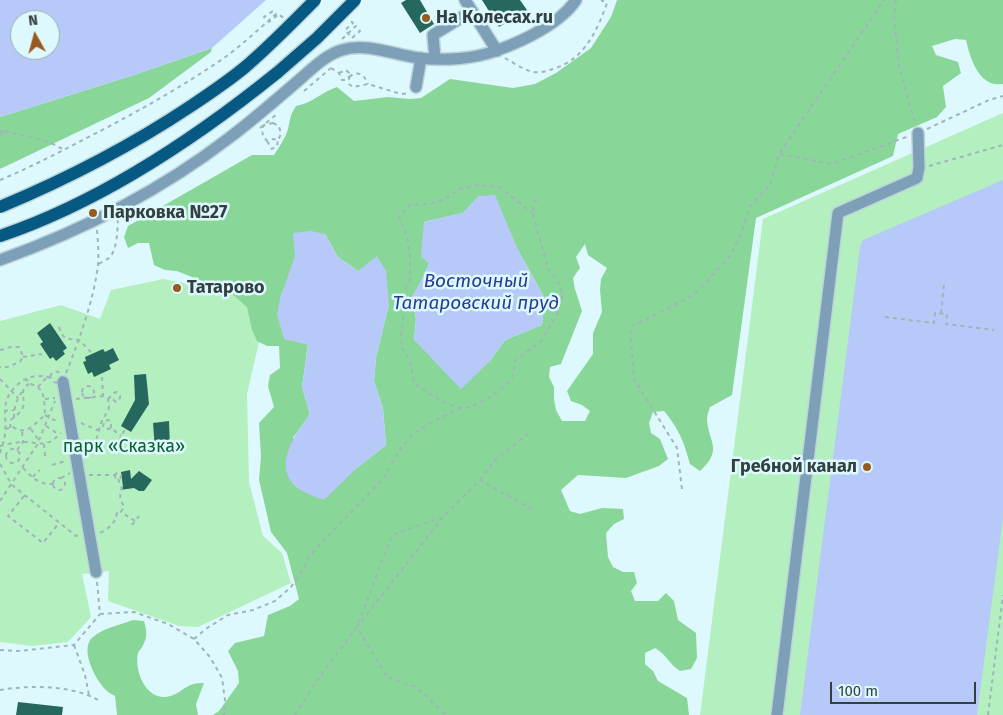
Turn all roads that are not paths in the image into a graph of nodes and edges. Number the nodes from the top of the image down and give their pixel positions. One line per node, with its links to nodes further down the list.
1 (316, 0): 11 (main road, bridge)
2 (355, 0): 12 (main road, bridge)
3 (465, 0): 5 (street)
4 (576, 0): 6 (street)
5 (472, 11): 6 (street); 8 (street)
6 (497, 51): 8 (street)
7 (421, 58): 8 (street); 9 (street); 13 (street)
8 (435, 59)
9 (416, 87)
10 (918, 133): 16 (street)
11 (0, 207)
12 (0, 236)
13 (0, 260)
14 (63, 382): 15 (street)
15 (96, 572)
16 (777, 715)

